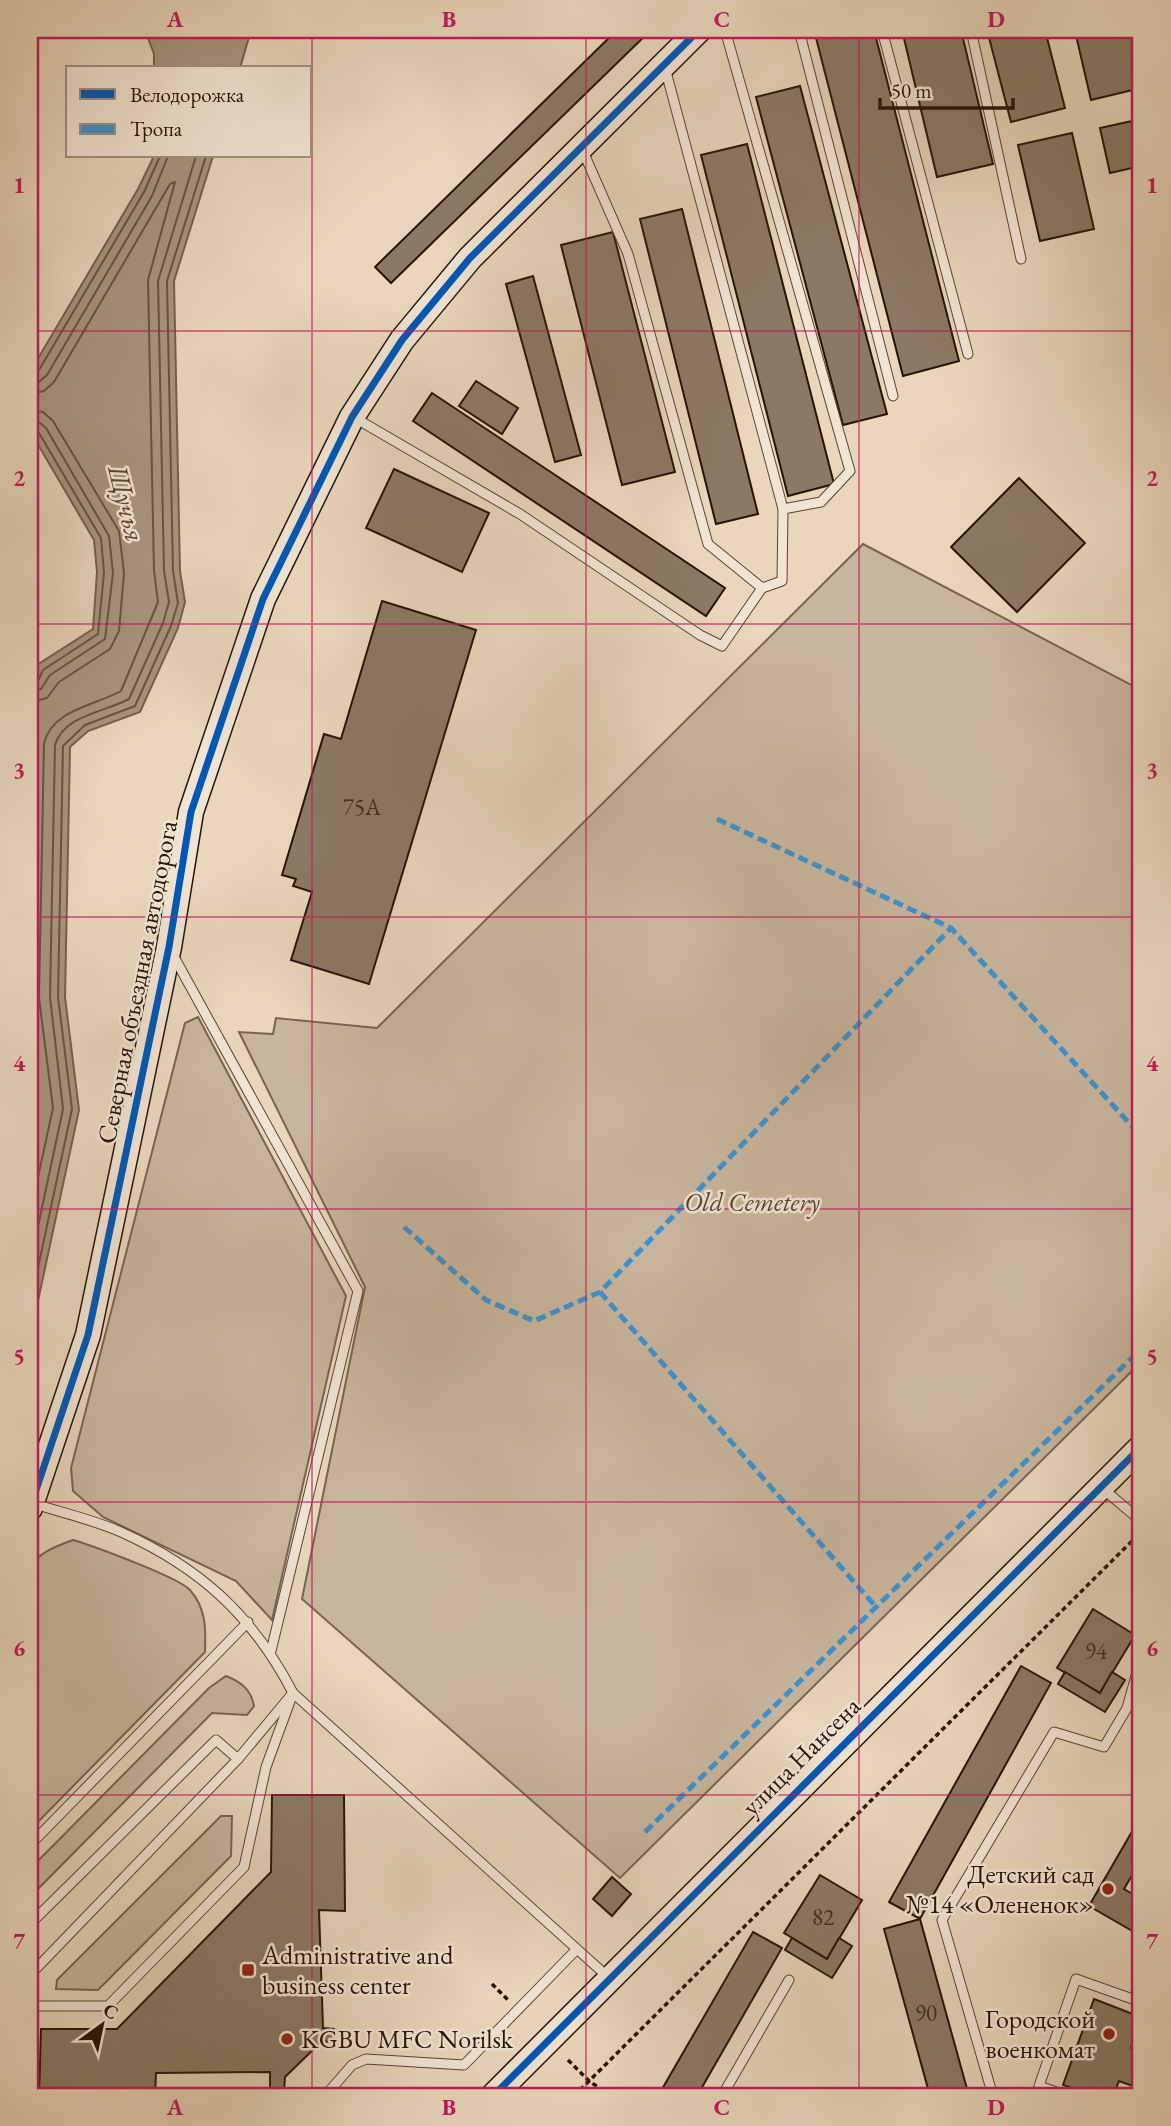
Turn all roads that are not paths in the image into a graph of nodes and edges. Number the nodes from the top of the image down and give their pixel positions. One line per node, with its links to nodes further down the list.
1 (699, 30): 6 (street, Северная объездная автодорога)
2 (724, 30): 12 (lane)
3 (799, 30): 10 (lane)
4 (882, 30): 9 (lane)
5 (971, 30): 8 (lane)
6 (664, 64): 7 (street, Северная объездная автодорога); 12 (lane)
7 (581, 147): 11 (street, Северная объездная автодорога); 13 (lane)
8 (1021, 259)
9 (968, 354)
10 (893, 396)
11 (352, 417): 13 (lane); 14 (street, Северная объездная автодорога)
12 (783, 509): 13 (lane)
13 (762, 588)
14 (169, 947): 17 (street, Северная объездная автодорога); 20 (lane)
15 (1141, 1447): 16 (street, улица Нансена)
16 (1101, 1487): 18 (lane); 28 (street, улица Нансена)
17 (31, 1506): 19 (lane)
18 (1141, 1521)
19 (248, 1622): 20 (lane); 24 (lane)
20 (271, 1651): 22 (lane)
21 (1141, 1658): 35 (lane)
22 (293, 1693): 23 (lane); 26 (lane); 31 (lane)
23 (238, 1759): 25 (lane); 27 (lane)
24 (30, 1845)
25 (30, 1924)
26 (576, 1950): 28 (lane); 32 (lane)
27 (30, 1975)
28 (609, 1978): 33 (street, улица Нансена)
29 (789, 1980): 34 (lane)
30 (1141, 2002): 36 (lane)
31 (30, 2006)
32 (325, 2096)
33 (493, 2096)
34 (722, 2096)
35 (993, 2096)
36 (1068, 2096)

